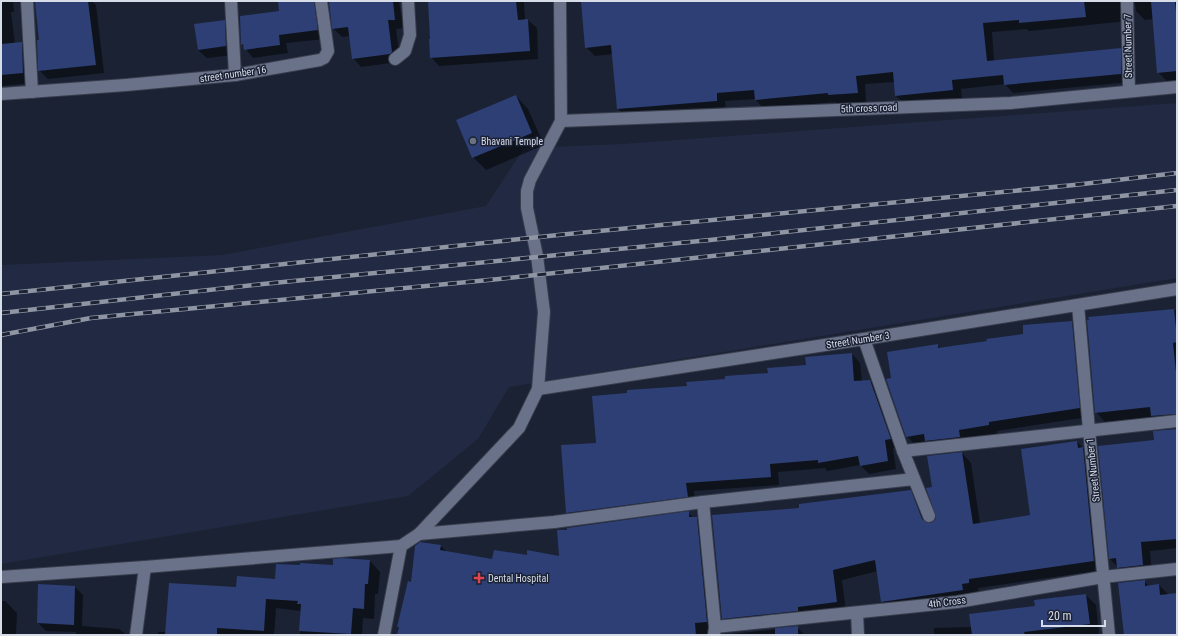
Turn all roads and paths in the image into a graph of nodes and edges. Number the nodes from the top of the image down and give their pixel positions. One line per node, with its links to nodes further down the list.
1 (27, 1): 11 (street)
2 (231, 1): 8 (street)
3 (321, 1): 8 (street, street number 16)
4 (408, 1): 7 (street)
5 (560, 1): 13 (street)
6 (1127, 1): 10 (street, Street Number 7)
7 (395, 59)
8 (235, 75): 11 (street, street number 16)
9 (1177, 87): 10 (street, 5th cross road)
10 (1128, 91): 13 (street, 5th cross road)
11 (32, 92): 12 (street, street number 16)
12 (1, 94)
13 (561, 121): 17 (street)
14 (1177, 289): 15 (street, Street Number 3)
15 (1078, 304): 16 (street, Street Number 3); 19 (street, Street Number 1)
16 (864, 339): 17 (street, Street Number 3); 20 (street)
17 (538, 389): 24 (street)
18 (1177, 421): 19 (street)
19 (1089, 430): 20 (street); 29 (street, Street Number 1)
20 (903, 451): 21 (street)
21 (914, 479): 22 (street); 23 (street)
22 (703, 502): 24 (street); 31 (street)
23 (930, 516)
24 (419, 534): 25 (street)
25 (401, 546): 26 (street); 33 (street)
26 (145, 567): 28 (street); 32 (street)
27 (1177, 569): 29 (street, 4th Cross)
28 (1, 577)
29 (1103, 577): 30 (street, 4th Cross); 35 (street, Street Number 1)
30 (857, 613): 31 (street, 4th Cross); 34 (street)
31 (714, 631)
32 (136, 635)
33 (384, 635)
34 (858, 635)
35 (1109, 635)

